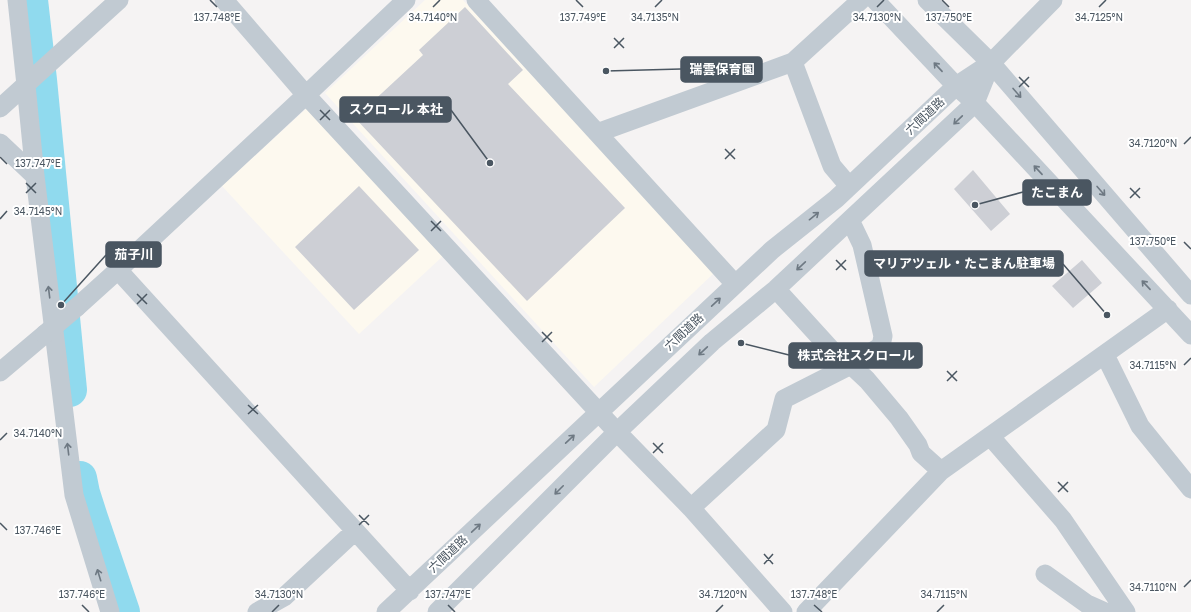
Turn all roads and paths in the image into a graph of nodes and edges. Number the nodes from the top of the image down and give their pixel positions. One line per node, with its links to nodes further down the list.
1 (17, 0): 12 (street)
2 (119, 0): 12 (street)
3 (224, 0): 14 (street)
4 (406, 0): 14 (street)
5 (476, 0): 17 (street)
6 (861, 0): 10 (street)
7 (875, 0): 13 (street, one-way to 7)
8 (926, 0): 11 (street)
9 (1052, 0): 11 (street, 六間道路)
10 (793, 62): 17 (street); 20 (street)
11 (991, 63): 13 (street, 六間道路); 15 (street, 六間道路); 25 (street, one-way to 25)
12 (26, 85): 16 (street); 19 (street)
13 (956, 86): 15 (street); 20 (street, 六間道路)
14 (306, 94): 22 (street); 31 (street)
15 (975, 103): 21 (street, 六間道路, one-way to 21); 26 (street, one-way to 15)
16 (0, 108)
17 (598, 133): 23 (street)
18 (0, 143): 19 (street)
19 (35, 176): 40 (street, one-way to 19)
20 (849, 186): 23 (street, 六間道路, one-way to 20)
21 (850, 220): 24 (street, 六間道路, one-way to 24); 29 (street)
22 (118, 270): 30 (street, bridge); 37 (street)
23 (735, 284): 31 (street, 六間道路, one-way to 23)
24 (776, 289): 29 (street); 32 (street, 六間道路, one-way to 32)
25 (1190, 292)
26 (1168, 309): 27 (street); 28 (street)
27 (1191, 335)
28 (1105, 355): 33 (street); 35 (street)
29 (849, 366): 34 (street); 36 (street)
30 (0, 372)
31 (598, 412): 32 (street); 39 (street, 六間道路, one-way to 31)
32 (617, 432): 36 (street); 43 (street, 六間道路, one-way to 43)
33 (990, 436): 34 (street); 47 (street)
34 (941, 471): 45 (street)
35 (1191, 489)
36 (691, 508): 44 (street)
37 (355, 531): 39 (street); 41 (street)
38 (1045, 574): 46 (street)
39 (410, 591): 42 (street, 六間道路)
40 (110, 612)
41 (257, 612)
42 (386, 612)
43 (437, 612)
44 (783, 612)
45 (806, 612)
46 (1106, 612)
47 (1126, 612)

